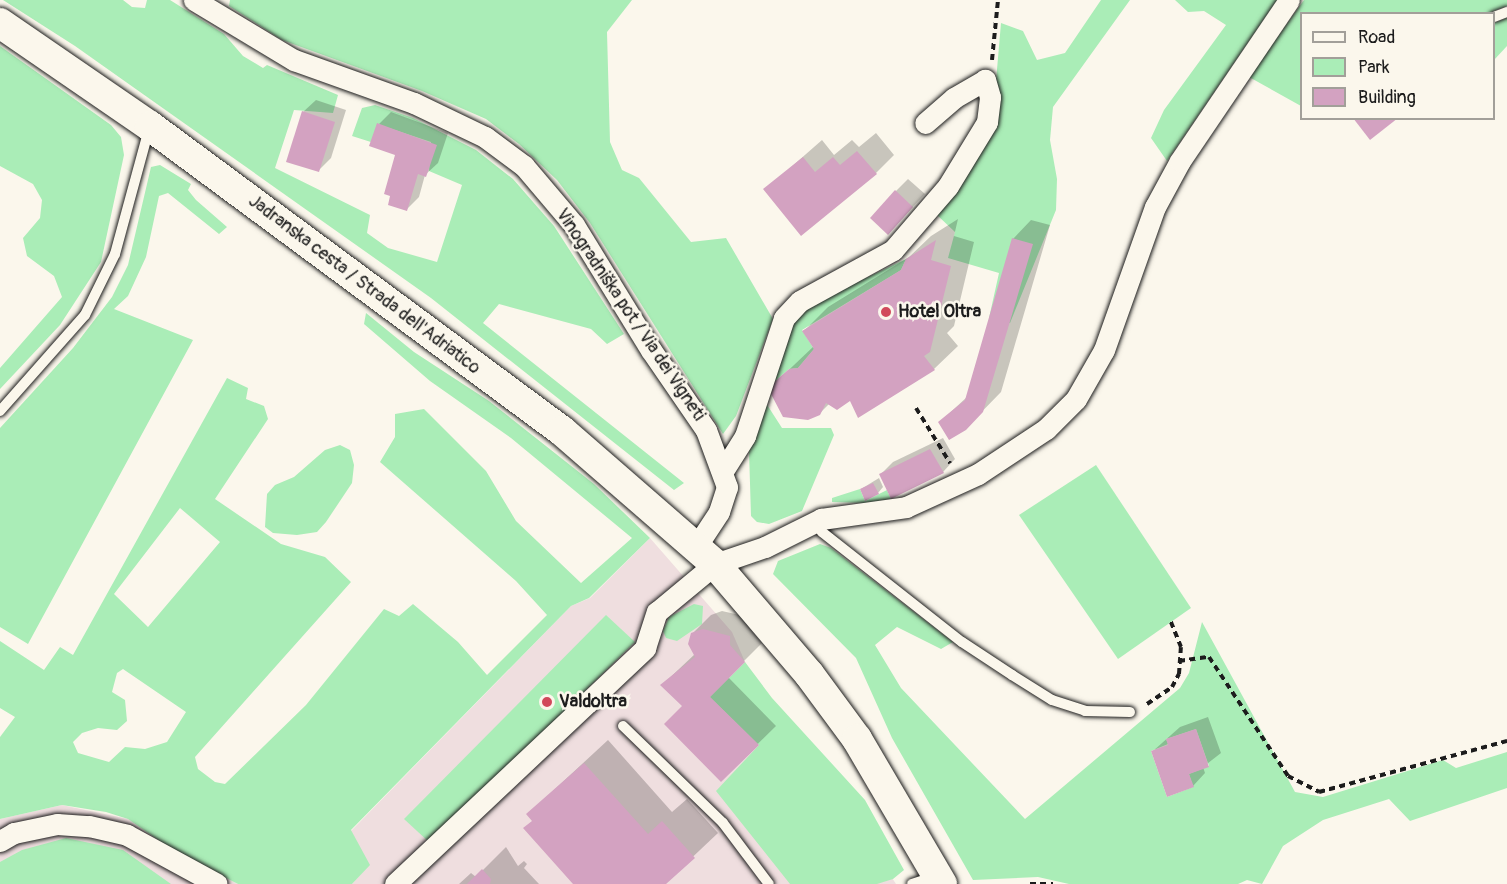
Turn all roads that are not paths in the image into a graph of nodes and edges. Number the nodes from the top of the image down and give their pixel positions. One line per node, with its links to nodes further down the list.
1 (194, 0): 7 (street, Vinogradniška pot / Via dei Vigneti)
2 (1289, 0): 8 (street)
3 (0, 23): 5 (main road, Jadranska cesta / Strada dell'Adriatico)
4 (925, 123): 7 (street)
5 (150, 126): 6 (lane); 9 (main road, Jadranska cesta / Strada dell'Adriatico)
6 (0, 411)
7 (723, 471): 9 (street, Vinogradniška pot / Via dei Vigneti)
8 (815, 522): 9 (street); 10 (lane)
9 (706, 556): 13 (main road, Jadranska cesta / Strada dell'Adriatico); 15 (street)
10 (1130, 712)
11 (623, 726): 16 (lane)
12 (0, 841): 14 (street)
13 (930, 881)
14 (217, 884)
15 (395, 884)
16 (769, 884)

